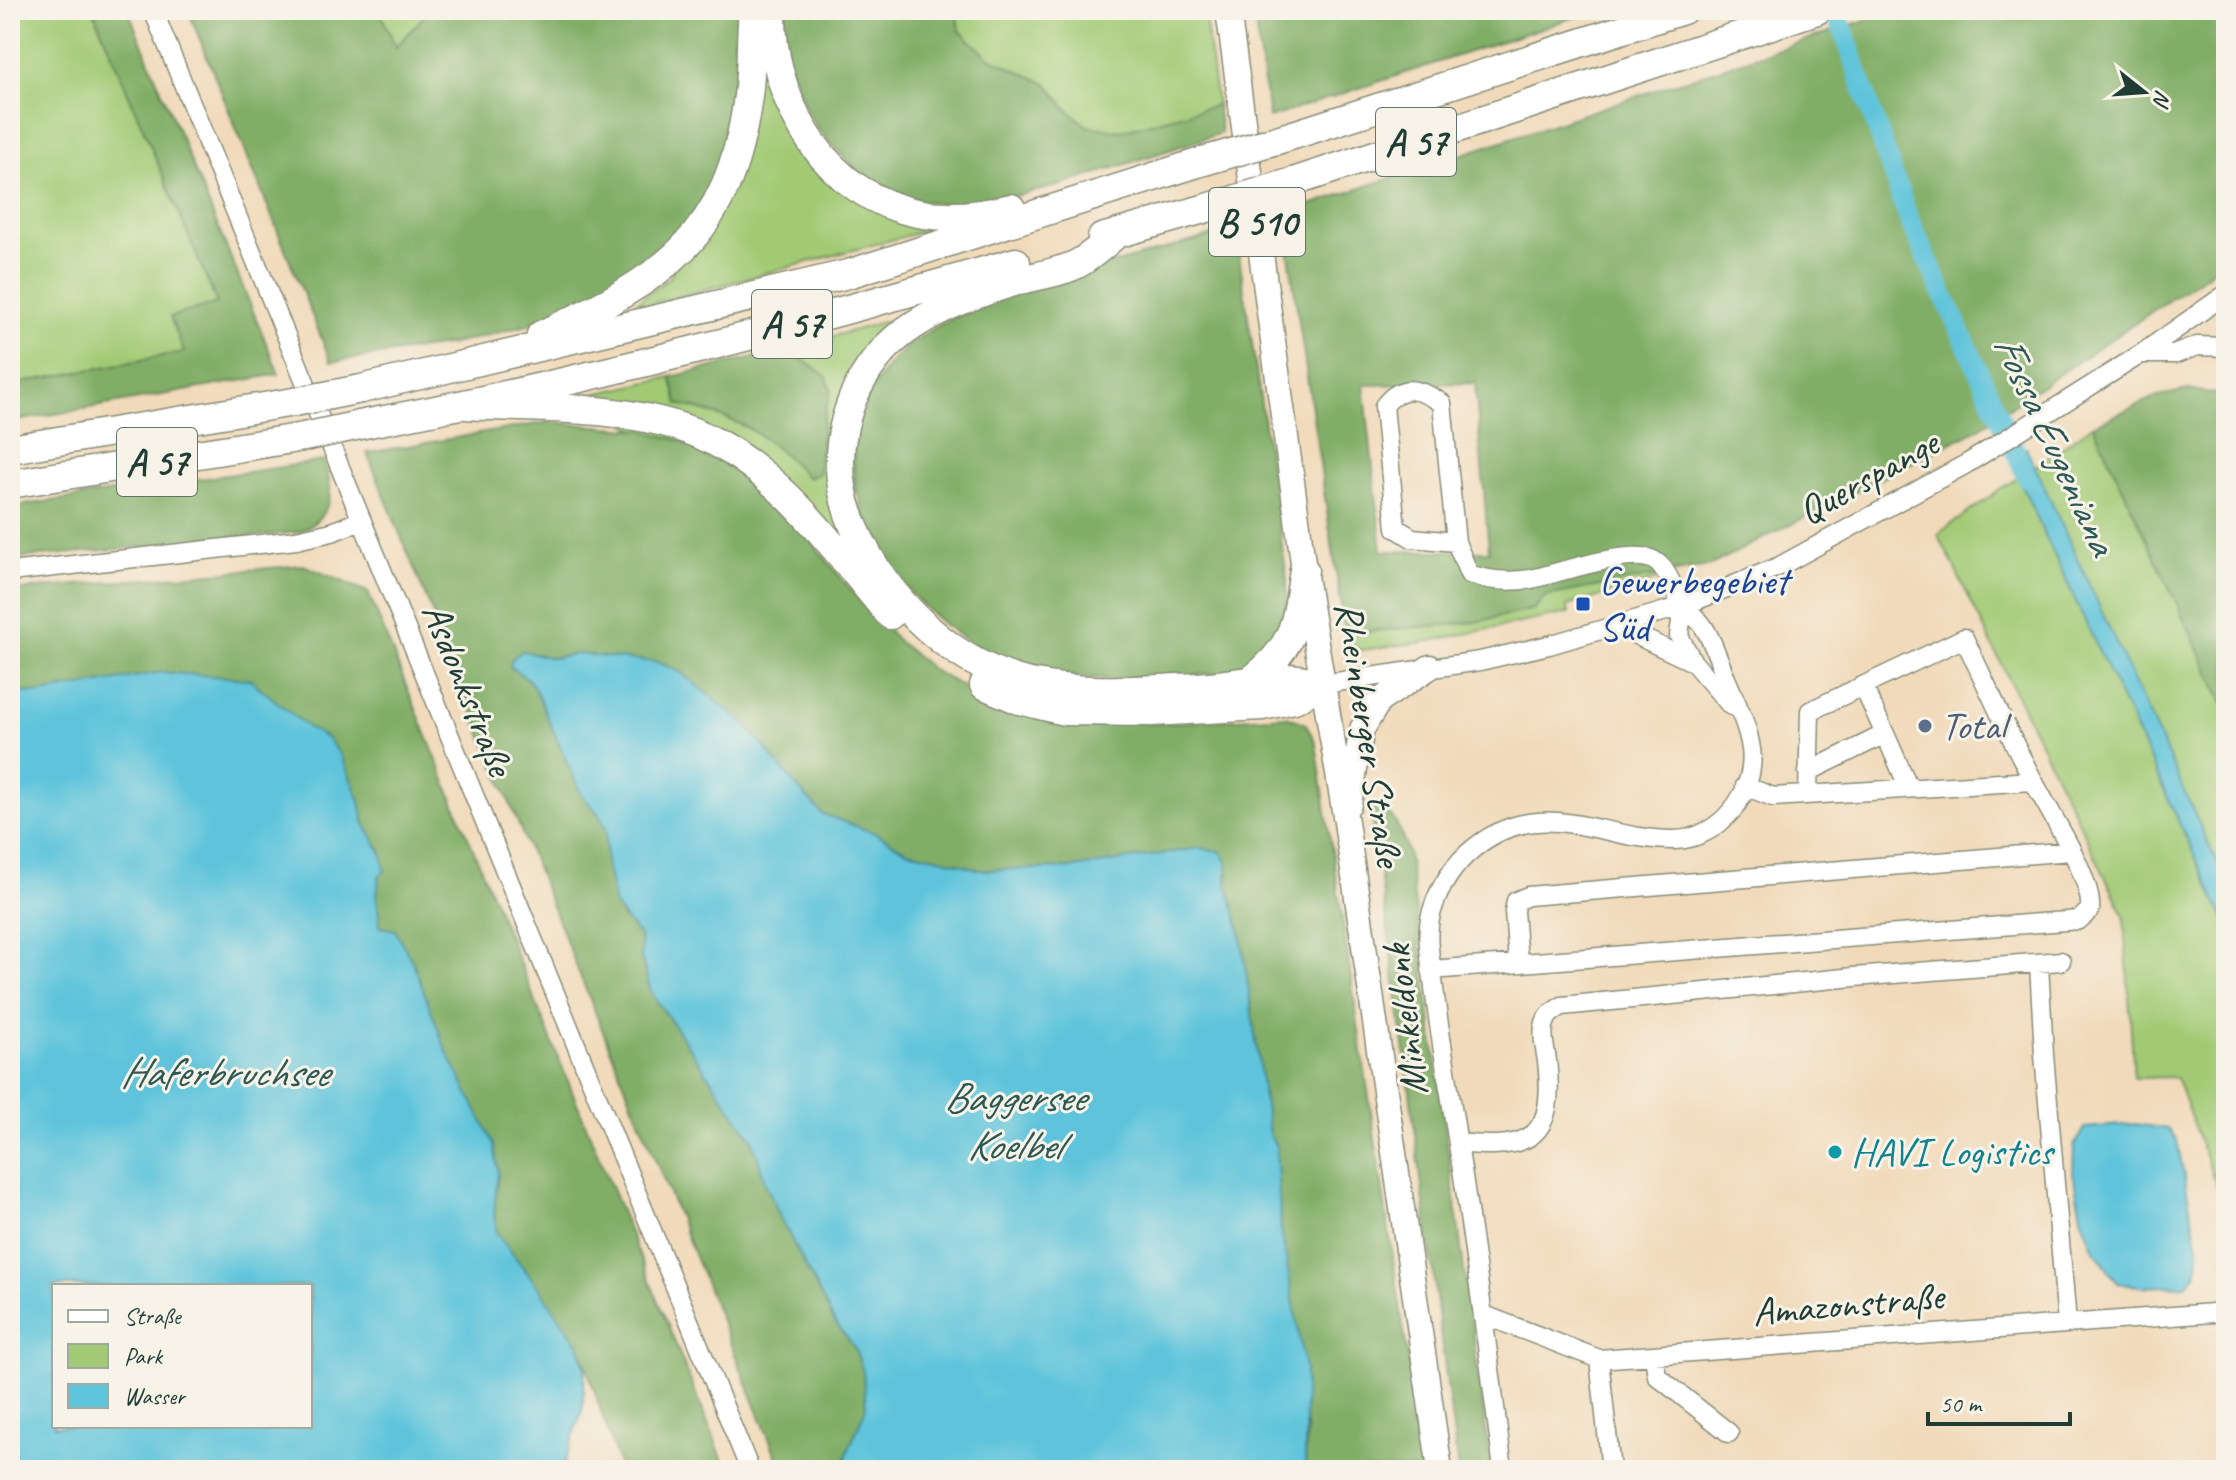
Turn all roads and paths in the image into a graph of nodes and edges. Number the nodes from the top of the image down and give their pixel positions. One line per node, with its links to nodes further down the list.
1 (153, 10): 16 (street, Asdonkstraße)
2 (753, 10): 12 (highway)
3 (772, 10): 7 (highway)
4 (1228, 10): 18 (main road, Rheinberger Straße / B 510)
5 (1683, 10): 7 (highway, A 57, bridge)
6 (1817, 10): 8 (highway, A 57, bridge)
7 (1051, 211): 12 (highway, A 57)
8 (1118, 233): 13 (highway, A 57); 24 (highway)
9 (2226, 295): 11 (street, Querspange)
10 (2226, 347): 11 (street)
11 (2141, 354): 20 (street, Querspange)
12 (483, 362): 14 (highway, A 57, bridge)
13 (465, 405): 15 (highway, A 57, bridge); 25 (highway)
14 (10, 449)
15 (10, 484)
16 (361, 520): 19 (street); 47 (street, Asdonkstraße)
17 (1456, 542): 17 (street); 20 (street, Minkeldonk)
18 (1304, 570): 24 (highway); 25 (main road, Rheinberger Straße / B 510)
19 (10, 572)
20 (1683, 606): 21 (street, Querspange); 22 (street); 27 (street, Minkeldonk)
21 (1615, 625): 22 (street); 23 (street, Querspange)
22 (1693, 662): 27 (street)
23 (1430, 667): 25 (street, Querspange); 34 (main road)
24 (1250, 681): 25 (highway)
25 (1323, 684): 34 (main road, Rheinberger Straße)
26 (1863, 686): 28 (street); 29 (street); 30 (street)
27 (1744, 720): 31 (street, Minkeldonk)
28 (1885, 734): 29 (street); 32 (street)
29 (1808, 772): 33 (street)
30 (2033, 781): 32 (street); 35 (street)
31 (1745, 786): 33 (street); 39 (street, Minkeldonk)
32 (1909, 788): 33 (street)
33 (1808, 795)
34 (1346, 822): 48 (main road, Rheinberger Straße)
35 (2071, 851): 37 (street); 37 (street)
36 (2061, 961): 38 (street)
37 (1518, 962): 39 (street)
38 (2039, 964): 40 (street); 43 (street)
39 (1431, 970): 40 (street, Minkeldonk)
40 (1458, 1143): 42 (street, Minkeldonk)
41 (2226, 1312): 43 (street, Amazonstraße)
42 (1484, 1315): 45 (street, Amazonstraße); 49 (street, Minkeldonk)
43 (2067, 1323): 44 (street, Amazonstraße)
44 (1654, 1356): 45 (street, Amazonstraße); 46 (street)
45 (1599, 1359): 50 (street)
46 (1729, 1433)
47 (750, 1470)
48 (1440, 1470)
49 (1503, 1470)
50 (1611, 1470)

